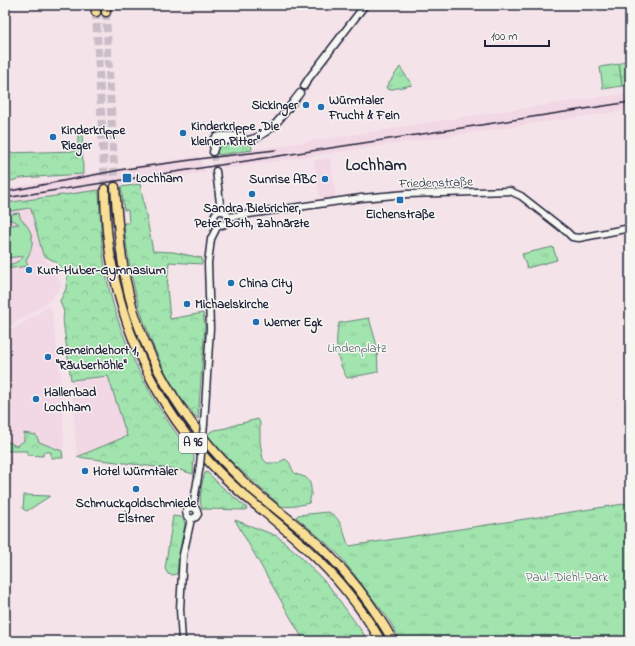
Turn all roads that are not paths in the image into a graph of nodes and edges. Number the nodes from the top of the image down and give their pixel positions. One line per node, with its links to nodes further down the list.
1 (365, 5): 2 (street)
2 (213, 153)
3 (216, 171): 6 (street)
4 (115, 187): 12 (highway, A 96)
5 (105, 189): 11 (highway, A 96)
6 (221, 211): 7 (street); 8 (street)
7 (228, 217): 8 (street); 9 (street, Friedenstraße)
8 (218, 225): 10 (street, bridge)
9 (630, 228)
10 (182, 641)
11 (381, 641)
12 (393, 641)

